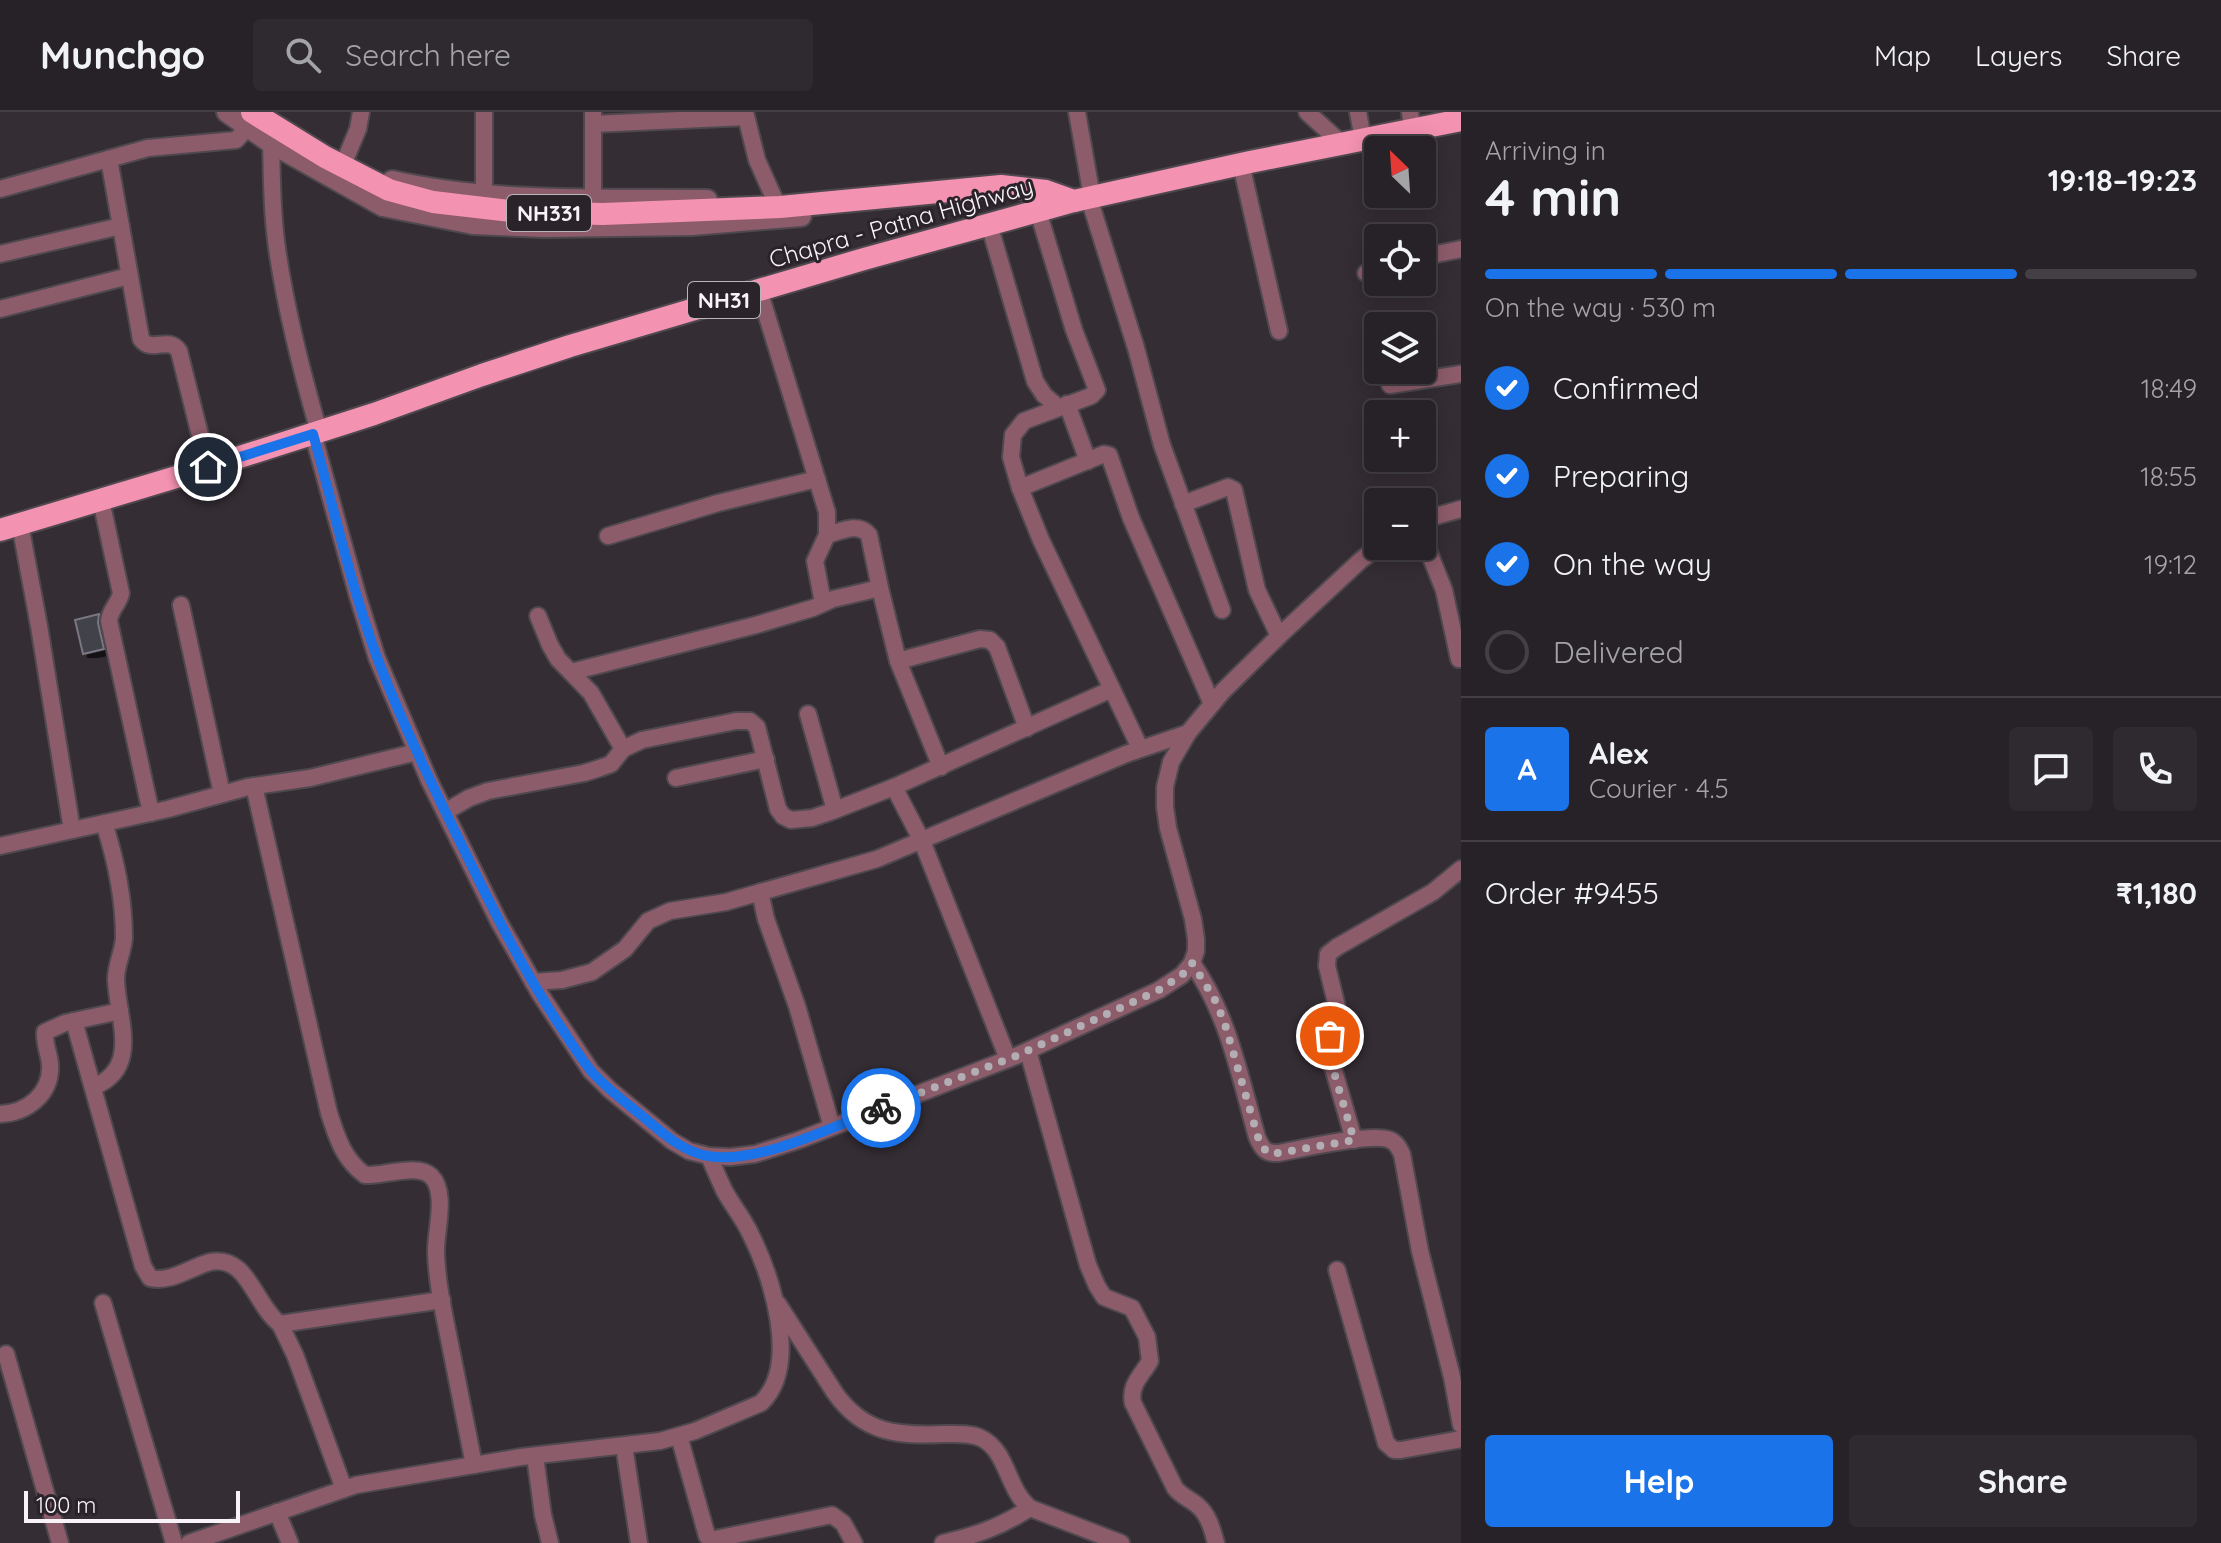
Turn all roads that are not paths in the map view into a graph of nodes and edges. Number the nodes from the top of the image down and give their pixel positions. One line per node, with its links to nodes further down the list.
1 (227, 112): 8 (street)
2 (361, 112): 15 (street)
3 (484, 112): 19 (street)
4 (1077, 112): 21 (street)
5 (1307, 112): 12 (street)
6 (1358, 112): 12 (street)
7 (746, 114): 9 (street); 20 (street)
8 (258, 115): 13 (street); 14 (street); 15 (street); 18 (highway, NH331)
9 (593, 118): 22 (street)
10 (1461, 120): 11 (highway, Chapra - Patna Highway / NH31)
11 (1411, 121): 12 (highway, Chapra - Patna Highway / NH31)
12 (1352, 141): 16 (highway, Chapra - Patna Highway / NH31)
13 (271, 143): 18 (street); 36 (street)
14 (109, 159): 17 (street); 25 (street)
15 (345, 160): 19 (street)
16 (1241, 164): 21 (highway, Chapra - Patna Highway / NH31); 32 (street)
17 (0, 189)
18 (931, 192): 20 (street); 21 (highway, NH331)
19 (484, 195): 22 (street)
20 (774, 198): 22 (street)
21 (1085, 198): 23 (highway, Chapra - Patna Highway / NH31); 42 (street)
22 (593, 199)
23 (1038, 211): 24 (highway, Chapra - Patna Highway / NH31); 35 (street)
24 (989, 224): 30 (highway, Chapra - Patna Highway / NH31); 35 (street)
25 (121, 226): 27 (street); 29 (street)
26 (1461, 249): 28 (street)
27 (0, 254)
28 (1436, 254)
29 (129, 276): 31 (street); 38 (street)
30 (759, 290): 36 (highway, Chapra - Patna Highway / NH31); 39 (street)
31 (0, 309)
32 (1279, 331)
33 (1461, 374): 34 (street)
34 (1390, 385)
35 (1062, 406): 37 (street); 40 (street)
36 (316, 433): 38 (highway, Chapra - Patna Highway / NH31); 66 (street)
37 (1088, 461): 40 (street); 60 (street)
38 (208, 467): 41 (highway, Chapra - Patna Highway / NH31)
39 (817, 479): 46 (street); 47 (street)
40 (1020, 488): 59 (street)
41 (101, 500): 45 (highway, Chapra - Patna Highway / NH31); 75 (street)
42 (1183, 504): 53 (street); 55 (street)
43 (1461, 509): 44 (street)
44 (1436, 516)
45 (10, 527): 77 (street)
46 (827, 535): 50 (street); 51 (street)
47 (608, 536)
48 (1364, 558): 55 (street)
49 (1432, 560): 56 (street)
50 (880, 588): 51 (street); 57 (street)
51 (823, 603): 58 (street)
52 (181, 605): 72 (street)
53 (1222, 610)
54 (538, 616): 58 (street)
55 (1279, 636): 60 (street)
56 (1459, 659)
57 (898, 661): 62 (street); 68 (street)
58 (571, 672): 65 (street)
59 (1112, 689): 62 (street); 64 (street)
60 (1212, 704): 63 (street)
61 (808, 714): 73 (street)
62 (1027, 728): 68 (street)
63 (1188, 733): 64 (street); 82 (street)
64 (1140, 748): 78 (street)
65 (623, 749): 67 (street); 74 (street)
66 (417, 752): 70 (street); 74 (street)
67 (766, 759): 69 (street); 73 (street)
68 (941, 767): 71 (street)
69 (676, 778)
70 (254, 786): 72 (street); 95 (street)
71 (894, 787): 73 (street); 78 (street)
72 (222, 794): 75 (street)
73 (835, 810)
74 (445, 812): 83 (street)
75 (151, 813): 76 (street)
76 (104, 823): 77 (street); 84 (street)
77 (72, 830): 79 (street)
78 (922, 841): 81 (street); 87 (street)
79 (0, 846)
80 (1461, 869): 91 (street)
81 (760, 892): 83 (street); 90 (street)
82 (1192, 963): 86 (street); 91 (street)
83 (533, 982): 92 (street)
84 (120, 1011): 85 (street); 88 (street)
85 (74, 1021): 88 (street); 89 (street)
86 (1028, 1051): 87 (street); 118 (street)
87 (1008, 1059): 90 (street)
88 (93, 1087): 97 (street)
89 (0, 1114)
90 (832, 1127): 92 (street)
91 (1354, 1140): 99 (street)
92 (709, 1156): 94 (street)
93 (1337, 1270): 102 (street)
94 (773, 1296): 101 (street); 107 (street)
95 (442, 1300): 97 (street); 105 (street)
96 (103, 1303): 110 (street)
97 (280, 1324): 106 (street)
98 (6, 1354): 109 (street)
99 (1457, 1376): 100 (street)
100 (1461, 1425)
101 (679, 1436): 103 (street); 115 (street)
102 (1461, 1439)
103 (624, 1446): 104 (street); 114 (street)
104 (535, 1456): 105 (street); 113 (street)
105 (474, 1465): 106 (street)
106 (344, 1489): 108 (street)
107 (1030, 1508): 116 (street); 117 (street)
108 (277, 1512): 111 (street); 112 (street)
109 (60, 1543)
110 (174, 1543)
111 (189, 1543)
112 (290, 1543)
113 (550, 1543)
114 (639, 1543)
115 (854, 1543)
116 (943, 1543)
117 (1121, 1543)
118 (1216, 1543)

